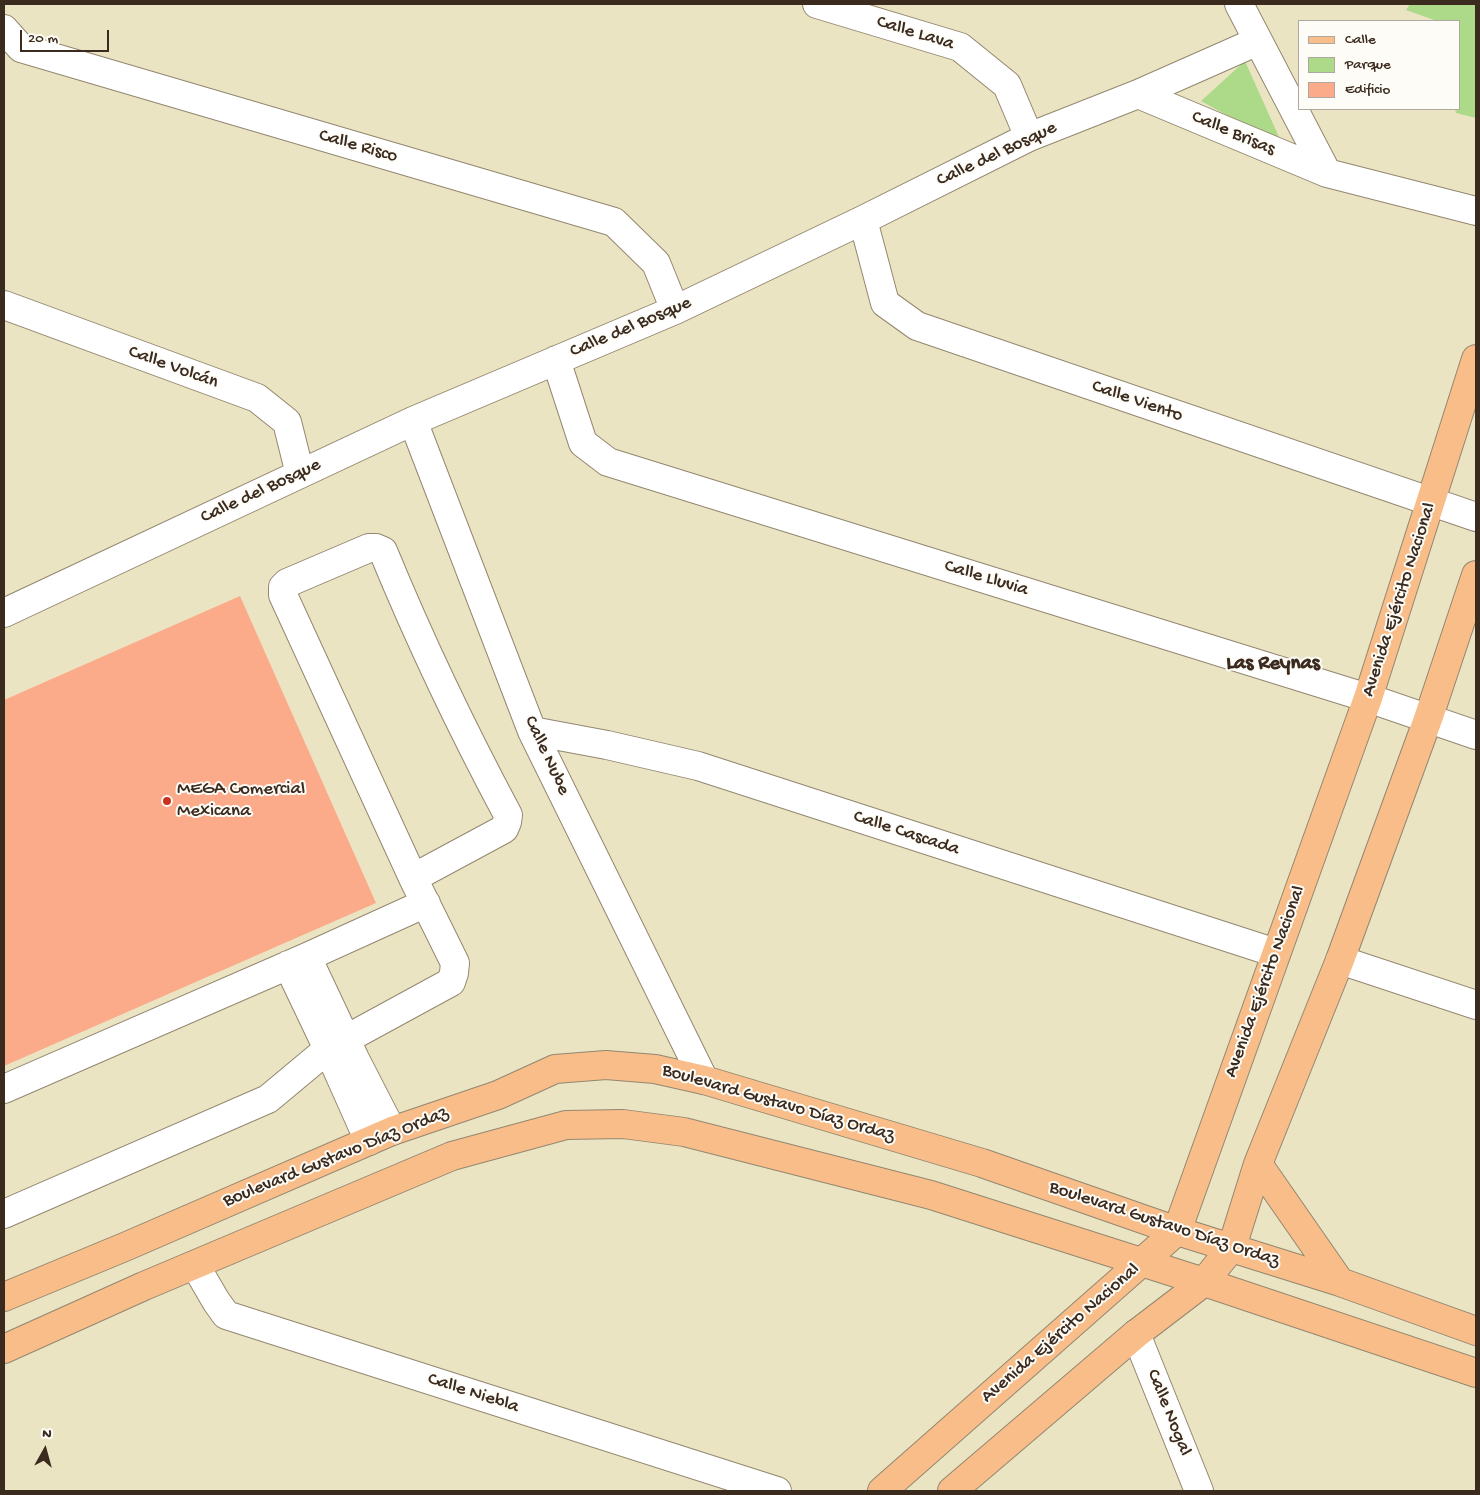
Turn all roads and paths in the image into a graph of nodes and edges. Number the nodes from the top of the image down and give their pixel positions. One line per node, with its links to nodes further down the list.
1 (817, 4): 6 (street, Calle Lava)
2 (1239, 4): 4 (street)
3 (4, 30): 11 (street, Calle Risco)
4 (1258, 41): 5 (street, Calle del Bosque); 7 (street)
5 (1138, 94): 6 (street, Calle del Bosque); 7 (street, Calle Brisas)
6 (1030, 137): 9 (street, Calle del Bosque)
7 (1327, 173): 8 (street, Calle Brisas)
8 (1476, 211)
9 (863, 220): 11 (street, Calle del Bosque); 16 (street, Calle Viento)
10 (4, 305): 15 (street, Calle Volcán)
11 (674, 310): 13 (street, Calle del Bosque)
12 (1476, 359): 16 (main road, Avenida Ejército Nacional)
13 (556, 360): 14 (street, Calle del Bosque); 20 (street, Calle Lluvia)
14 (413, 421): 15 (street, Calle del Bosque); 22 (street, Calle Nube)
15 (300, 474): 19 (street, Calle del Bosque)
16 (1431, 503): 17 (street, Calle Viento); 20 (main road, Avenida Ejército Nacional)
17 (1476, 518)
18 (1476, 575): 21 (main road)
19 (4, 613)
20 (1368, 698): 21 (street, Calle Lluvia); 26 (main road, Avenida Ejército Nacional)
21 (1428, 718): 23 (street, Calle Lluvia); 27 (main road)
22 (532, 731): 26 (street, Calle Cascada); 31 (street, Calle Nube)
23 (1476, 735)
24 (413, 878): 24 (street); 25 (street)
25 (426, 903): 28 (street); 30 (street)
26 (1276, 953): 36 (main road, Avenida Ejército Nacional)
27 (1340, 960): 29 (street); 34 (main road)
28 (298, 961): 30 (street); 32 (street)
29 (1476, 1005)
30 (337, 1043): 33 (street); 35 (street)
31 (704, 1080): 33 (main road, Boulevard Gustavo Díaz Ordaz); 36 (main road, Boulevard Gustavo Díaz Ordaz)
32 (4, 1089)
33 (381, 1136): 42 (main road, Boulevard Gustavo Díaz Ordaz)
34 (1258, 1164): 37 (main road); 41 (main road)
35 (4, 1214)
36 (1177, 1231): 37 (main road, Boulevard Gustavo Díaz Ordaz); 38 (main road, Avenida Ejército Nacional)
37 (1232, 1247): 40 (main road); 41 (main road, Boulevard Gustavo Díaz Ordaz)
38 (1142, 1263): 39 (main road); 40 (main road); 48 (main road, Avenida Ejército Nacional)
39 (196, 1264): 45 (main road); 47 (street, Calle Niebla)
40 (1204, 1282): 44 (main road); 46 (main road)
41 (1340, 1282): 43 (main road, Boulevard Gustavo Díaz Ordaz)
42 (4, 1297)
43 (1476, 1331)
44 (1136, 1334): 49 (main road); 50 (street, Calle Nogal)
45 (4, 1349)
46 (1476, 1373)
47 (777, 1491)
48 (882, 1491)
49 (952, 1491)
50 (1199, 1491)

